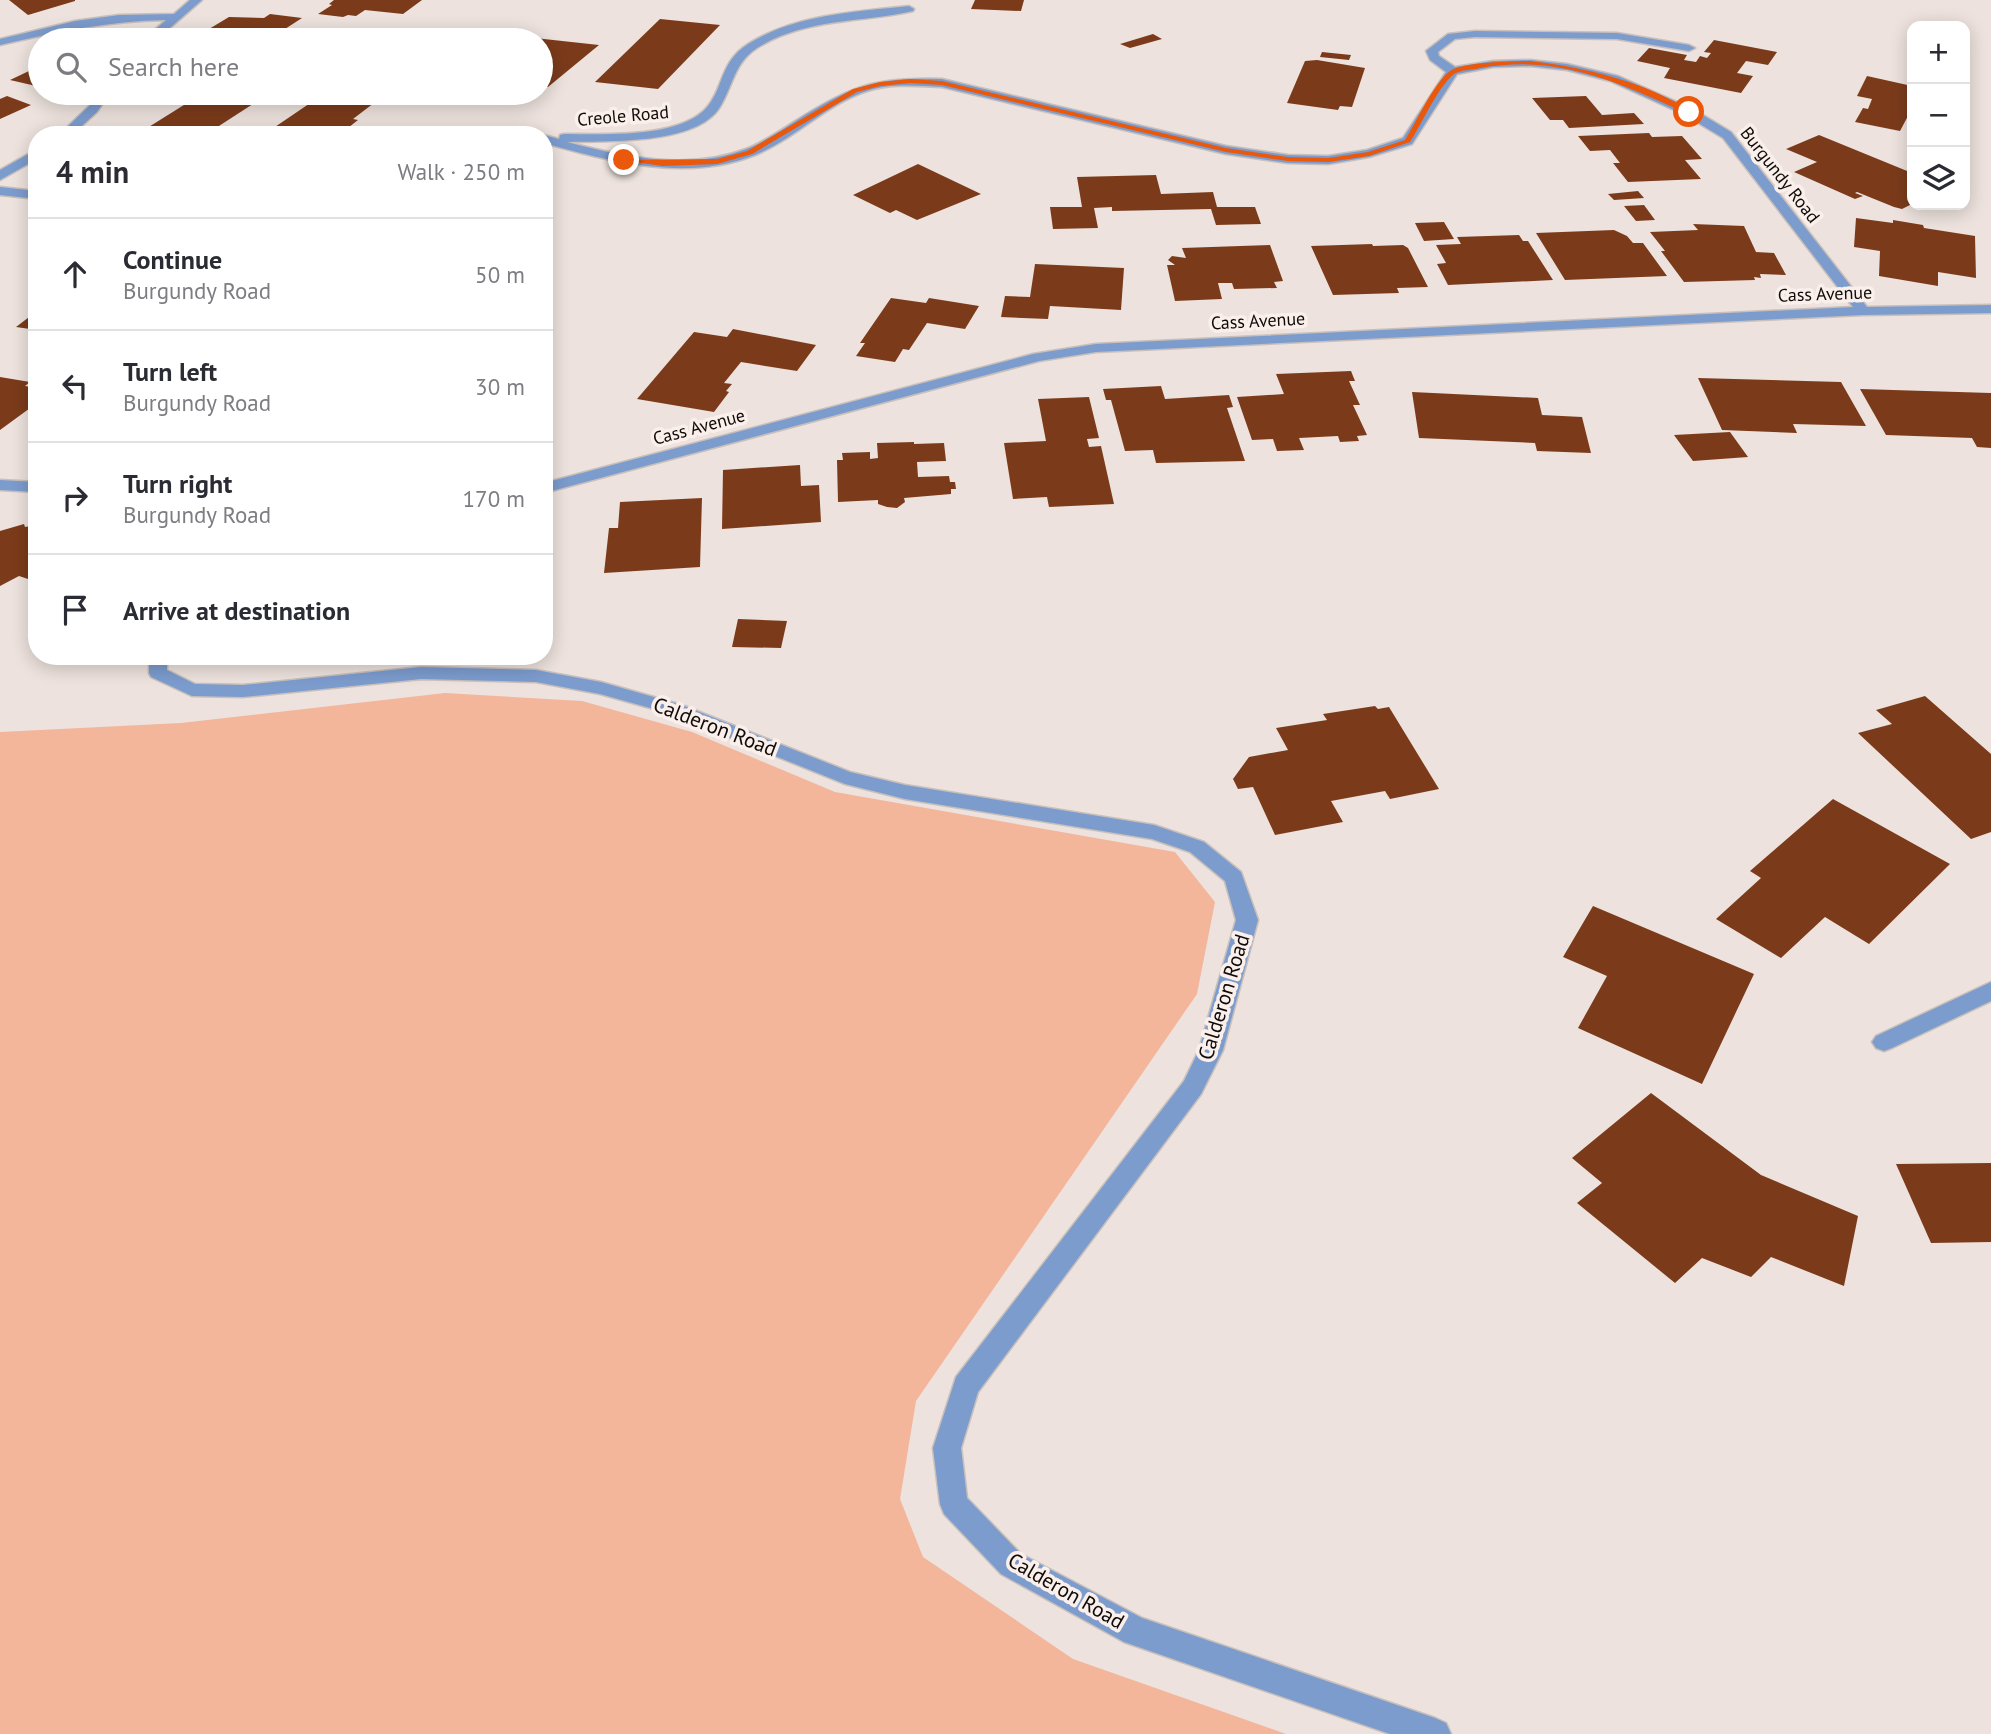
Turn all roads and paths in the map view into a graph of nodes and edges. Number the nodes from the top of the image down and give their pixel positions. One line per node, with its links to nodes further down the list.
1 (197, 0): 3 (street)
2 (909, 9): 12 (street, Creole Road)
3 (175, 17): 4 (street); 5 (street)
4 (58, 28)
5 (163, 28)
6 (28, 35): 7 (street)
7 (0, 42)
8 (1689, 48): 9 (street)
9 (1453, 71): 13 (street); 19 (street, Burgundy Road)
10 (96, 105): 11 (street)
11 (75, 126)
12 (553, 139)
13 (553, 141)
14 (28, 159): 15 (street)
15 (0, 176)
16 (0, 191): 17 (street)
17 (28, 194)
18 (1991, 309): 19 (street, Cass Avenue)
19 (1863, 311): 21 (street, Cass Avenue)
20 (0, 485): 22 (street)
21 (553, 486)
22 (28, 487)
23 (158, 665): 26 (street, Calderon Road)
24 (1991, 991): 25 (street)
25 (1884, 1042)
26 (1434, 1734)

